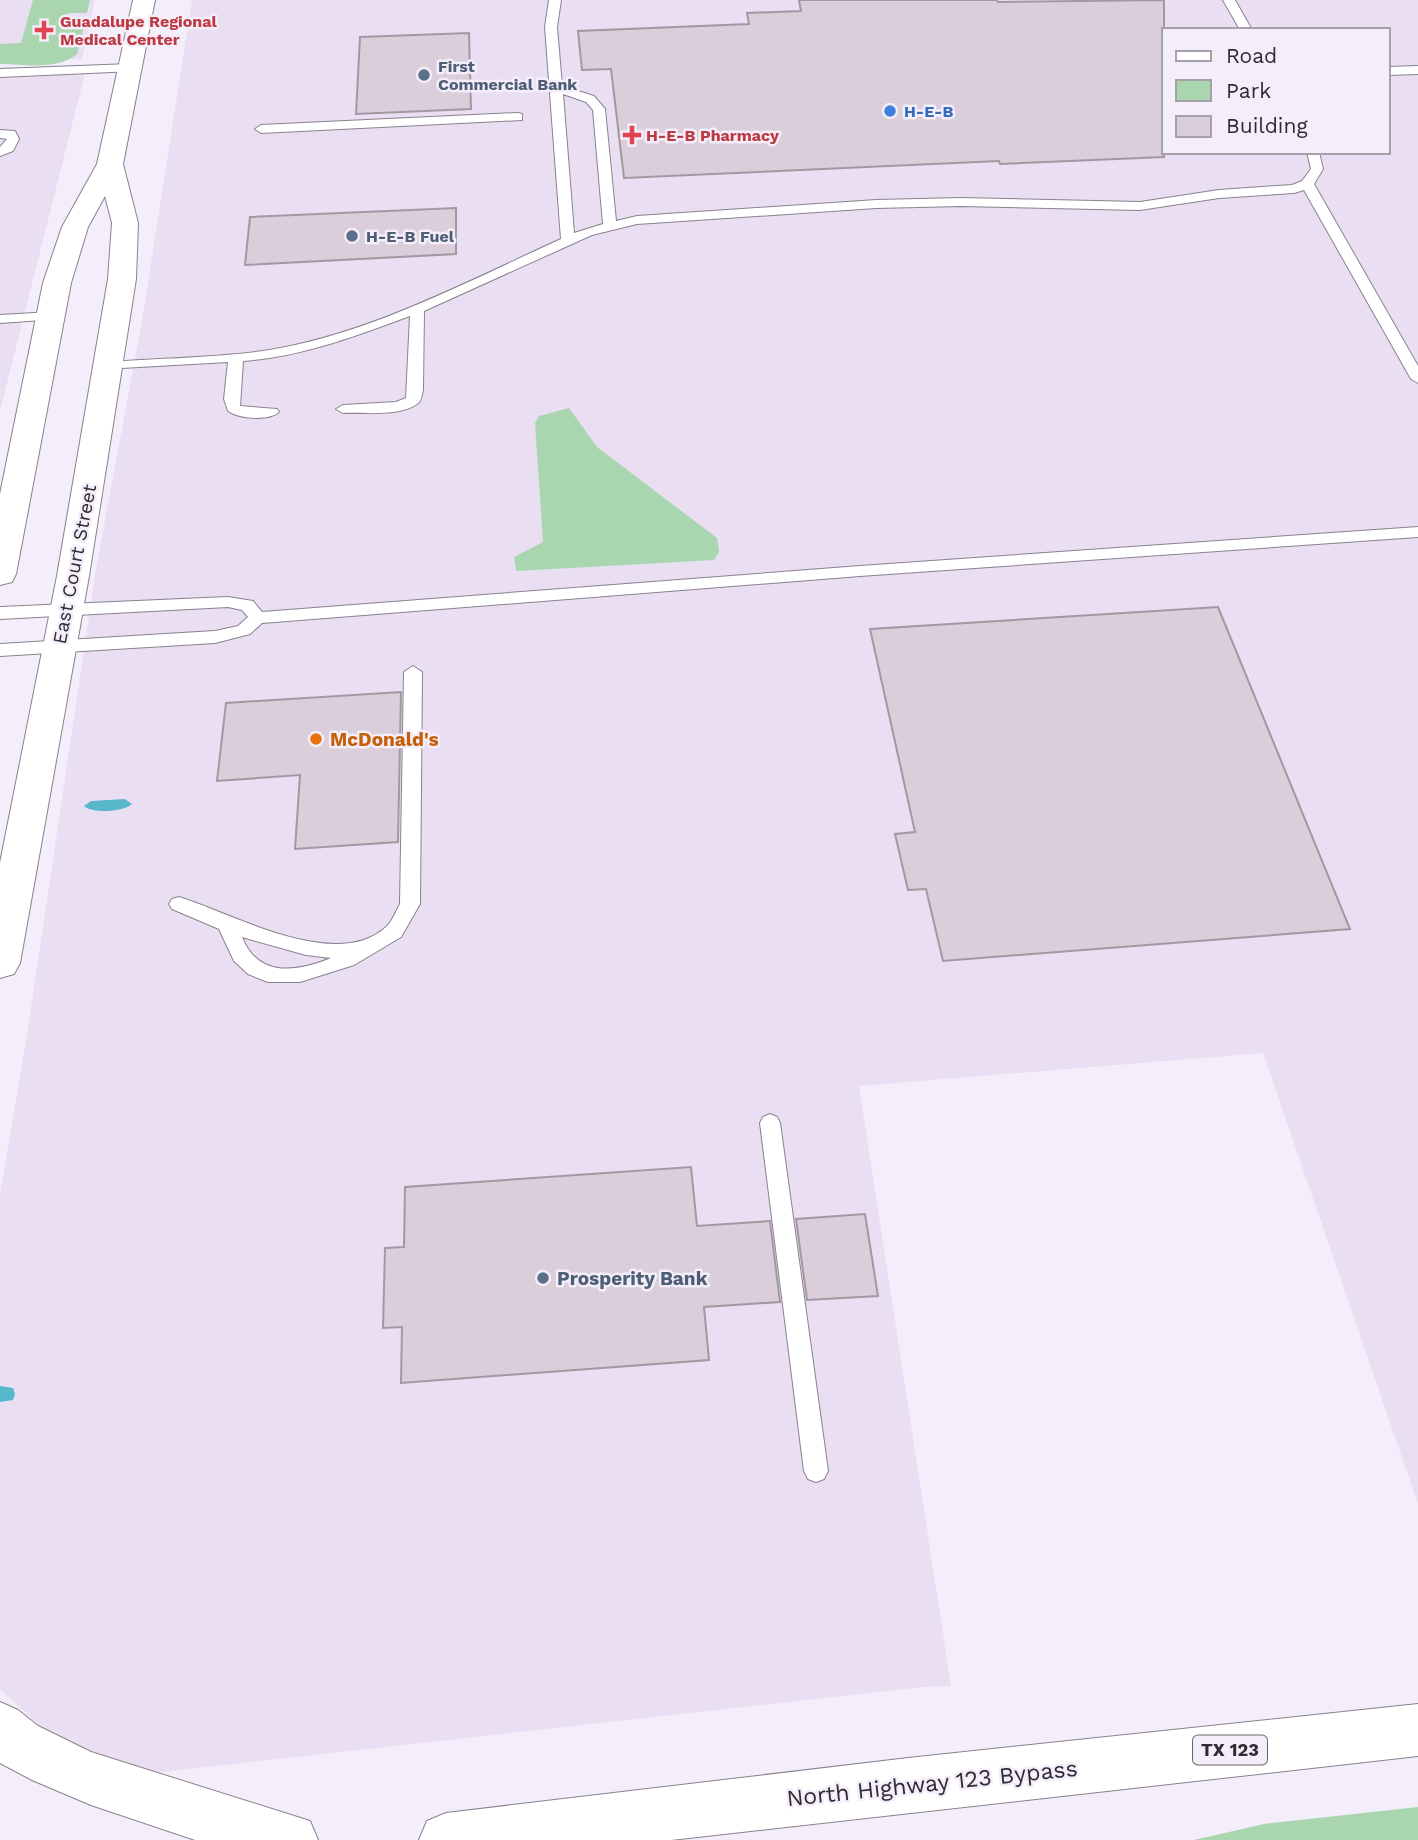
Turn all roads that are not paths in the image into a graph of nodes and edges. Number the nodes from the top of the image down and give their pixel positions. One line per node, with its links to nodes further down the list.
1 (144, 0): 5 (main road, East Court Street)
2 (555, 0): 9 (lane)
3 (1228, 0): 4 (lane)
4 (1245, 28)
5 (130, 68): 8 (lane); 15 (main road, East Court Street)
6 (1418, 70): 7 (lane)
7 (1390, 71)
8 (0, 73)
9 (555, 88): 17 (lane); 18 (lane)
10 (518, 117): 11 (lane)
11 (261, 129)
12 (0, 134): 13 (lane)
13 (0, 152)
14 (1313, 154): 16 (lane)
15 (110, 164): 20 (main road, East Court Street); 23 (main road, East Court Street)
16 (1307, 184): 17 (lane); 24 (lane)
17 (610, 225): 18 (lane)
18 (568, 240): 19 (lane)
19 (417, 309): 22 (lane); 25 (lane)
20 (52, 316): 21 (lane); 28 (main road, East Court Street)
21 (0, 319)
22 (236, 357): 23 (lane); 26 (lane)
23 (109, 366): 29 (main road, East Court Street)
24 (1418, 379)
25 (343, 408)
26 (272, 412)
27 (1418, 533): 31 (lane)
28 (0, 574)
29 (66, 609): 30 (lane); 31 (lane); 32 (main road, East Court Street)
30 (0, 613)
31 (258, 618): 32 (lane)
32 (59, 646): 33 (lane); 38 (main road, East Court Street)
33 (0, 650)
34 (412, 672): 37 (lane)
35 (179, 904): 36 (lane)
36 (227, 924): 37 (lane); 37 (lane)
37 (371, 948)
38 (0, 963)
39 (770, 1123): 40 (lane)
40 (816, 1471)
41 (0, 1728): 43 (main road)
42 (1418, 1731): 44 (main road, North Highway 123 Bypass / TX 123)
43 (291, 1840)
44 (446, 1840)

